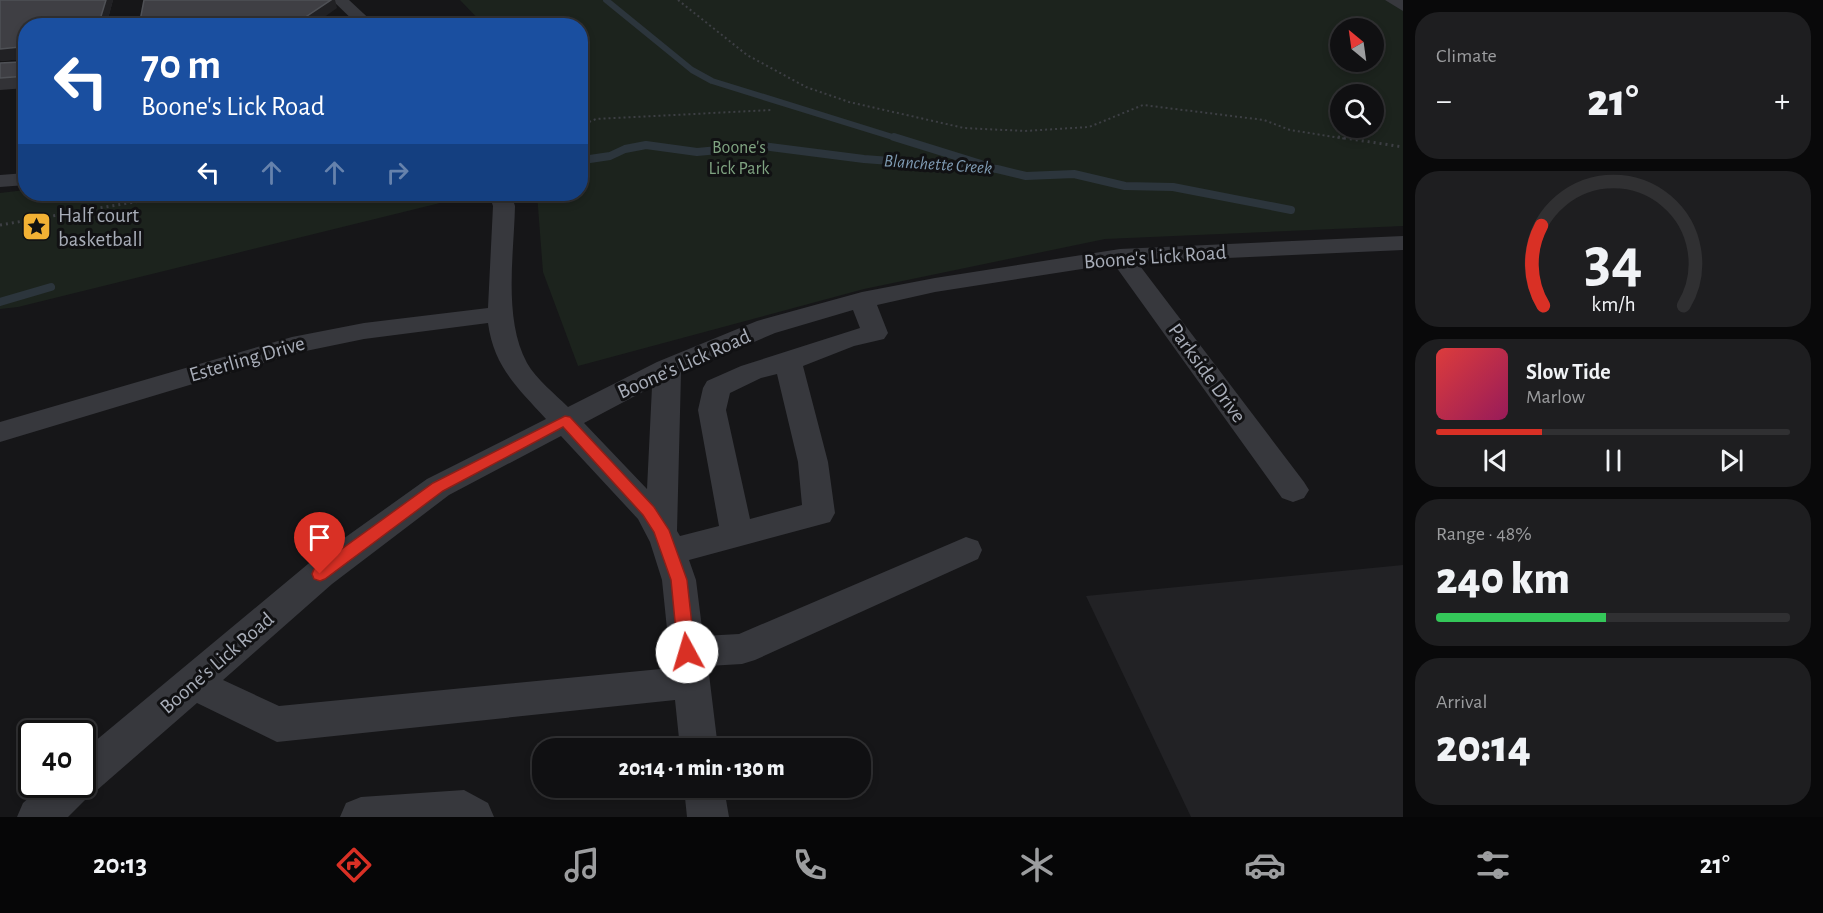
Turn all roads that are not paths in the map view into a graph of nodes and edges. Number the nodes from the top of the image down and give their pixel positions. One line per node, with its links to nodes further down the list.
1 (340, 0): 4 (street)
2 (1394, 0): 3 (street)
3 (1403, 6)
4 (360, 18)
5 (18, 179): 6 (street)
6 (0, 181)
7 (502, 201): 11 (street)
8 (1403, 243): 9 (street, Boone's Lick Road)
9 (1120, 256): 10 (street, Boone's Lick Road); 16 (street, Parkside Drive)
10 (862, 300): 12 (street); 13 (street, Boone's Lick Road)
11 (500, 314): 14 (street); 15 (street, Esterling Drive)
12 (788, 362): 17 (street); 17 (street)
13 (667, 368): 14 (street, Boone's Lick Road); 18 (street)
14 (565, 421): 18 (street); 21 (street, Boone's Lick Road)
15 (0, 432)
16 (1293, 490)
17 (737, 534): 18 (street)
18 (666, 541): 20 (street)
19 (966, 550): 20 (street)
20 (688, 667): 21 (street); 22 (street)
21 (193, 683): 23 (street, Boone's Lick Road)
22 (698, 738)
23 (96, 766)
24 (59, 798): 26 (street)
25 (705, 798): 29 (street)
26 (38, 817)
27 (361, 817): 28 (street)
28 (473, 817)
29 (708, 817)

